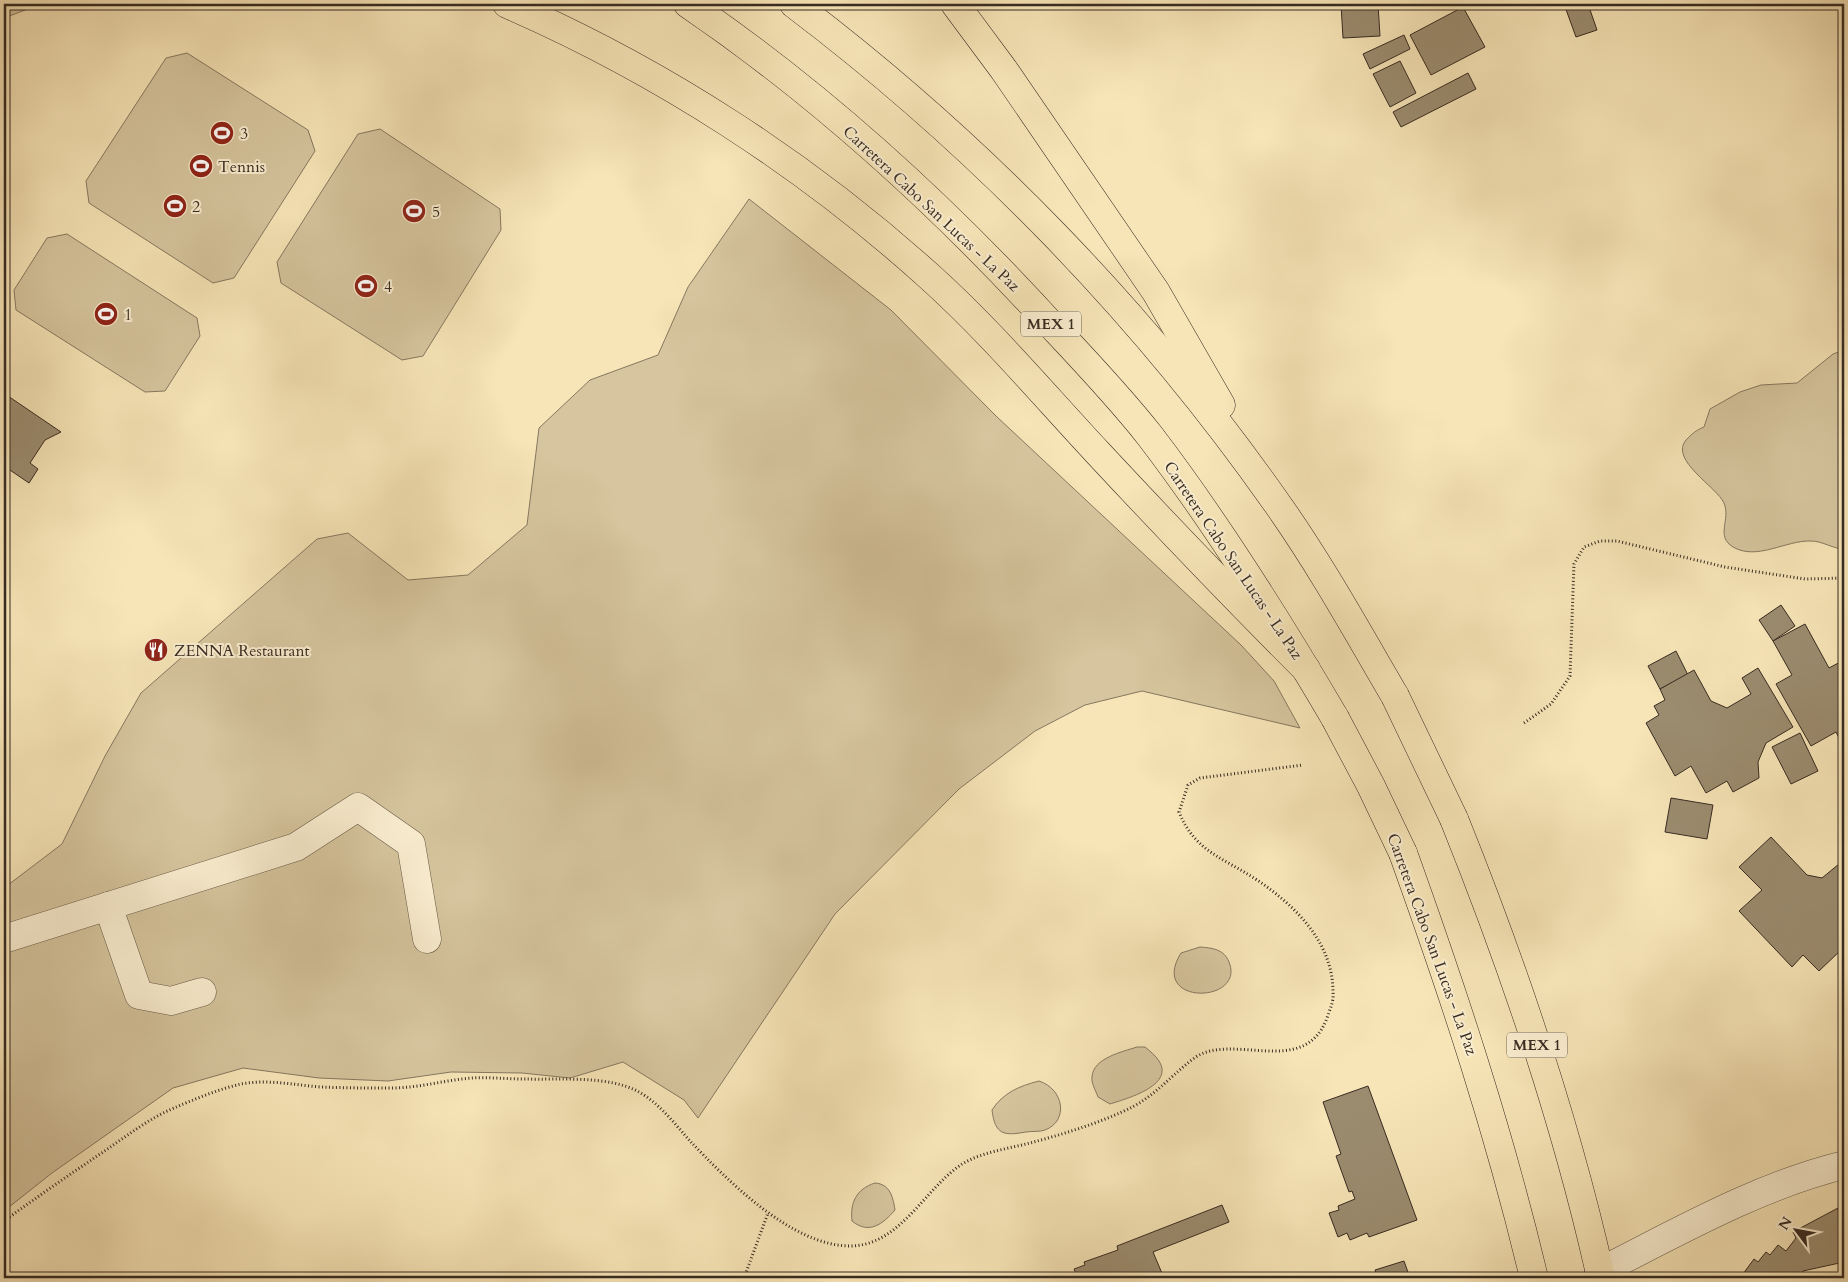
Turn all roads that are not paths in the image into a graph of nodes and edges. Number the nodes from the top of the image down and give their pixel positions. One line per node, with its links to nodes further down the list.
1 (507, 4): 6 (highway)
2 (688, 4): 6 (highway, Carretera Cabo San Lucas - La Paz / MEX 1)
3 (794, 4): 5 (highway, MEX 1)
4 (955, 4): 5 (highway)
5 (1277, 504): 12 (highway, MEX 1, bridge)
6 (1306, 669): 13 (highway, Carretera Cabo San Lucas - La Paz / MEX 1, bridge)
7 (108, 906): 8 (street); 9 (street); 10 (street)
8 (4, 939)
9 (427, 939)
10 (202, 992)
11 (1844, 1165): 12 (street)
12 (1600, 1275)
13 (1534, 1278)

